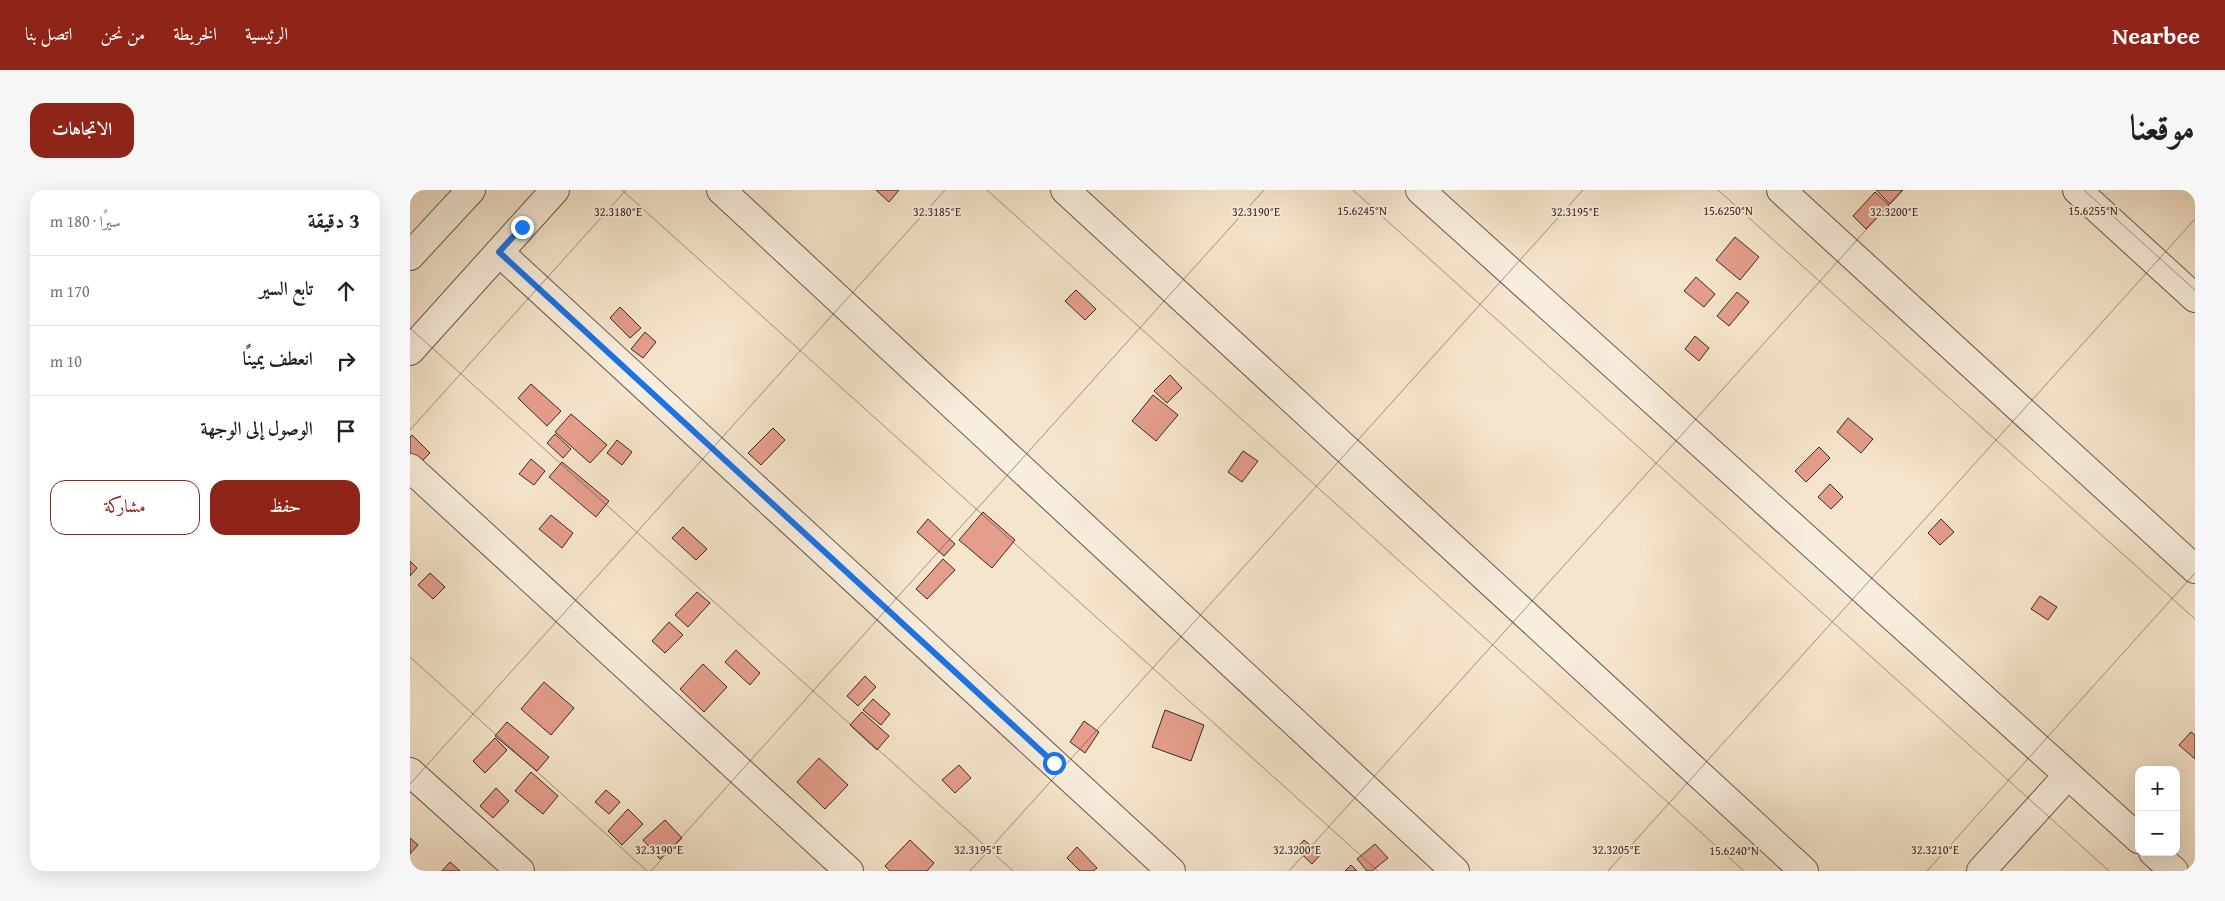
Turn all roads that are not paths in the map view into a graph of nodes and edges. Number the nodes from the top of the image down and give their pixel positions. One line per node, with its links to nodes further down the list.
1 (471, 190): 9 (street)
2 (555, 190): 8 (street)
3 (721, 190): 21 (street)
4 (1066, 190): 22 (street)
5 (1420, 190): 15 (street)
6 (1782, 190): 13 (street)
7 (2077, 190): 10 (street)
8 (499, 252): 11 (street); 20 (street)
9 (410, 256)
10 (2195, 298)
11 (410, 350)
12 (410, 468): 19 (street)
13 (2195, 569)
14 (410, 772): 18 (street)
15 (2068, 776): 16 (street); 23 (street)
16 (2135, 835)
17 (2157, 856): 24 (street)
18 (520, 871)
19 (849, 871)
20 (1171, 871)
21 (1455, 871)
22 (1804, 871)
23 (1981, 871)
24 (2174, 871)

